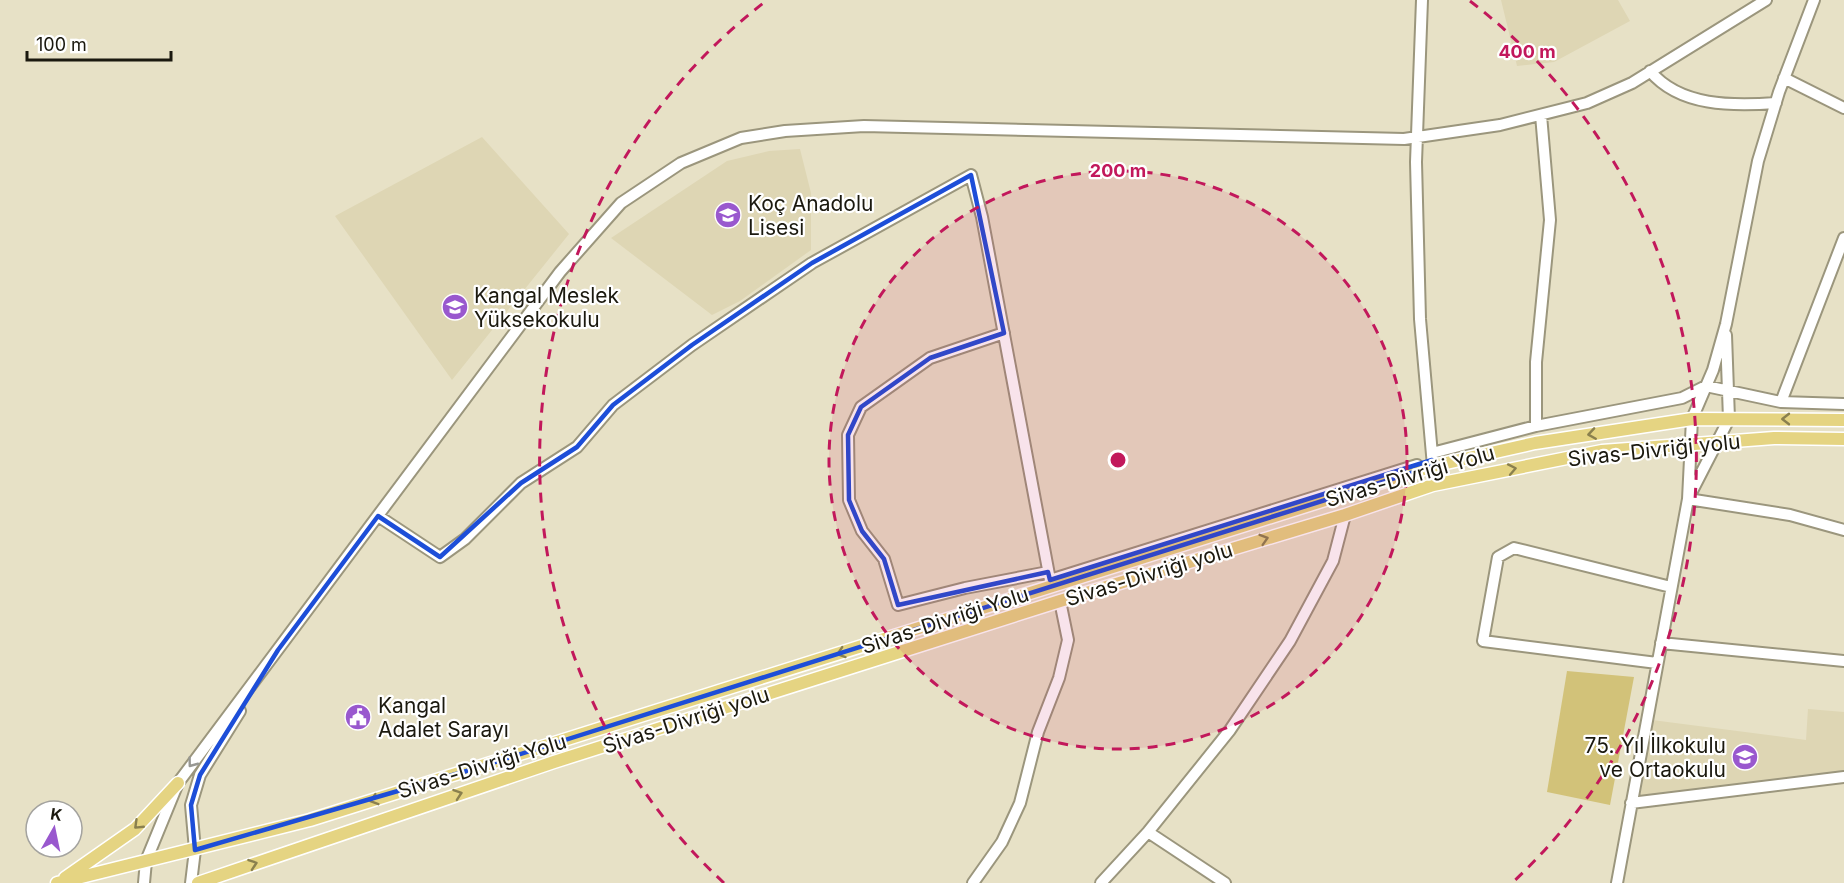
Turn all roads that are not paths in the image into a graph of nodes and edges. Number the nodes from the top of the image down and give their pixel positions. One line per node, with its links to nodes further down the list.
1 (1422, 0): 9 (street)
2 (1766, 0): 4 (street)
3 (1814, 0): 5 (street)
4 (1650, 71): 6 (street); 8 (street)
5 (1784, 78): 6 (street); 7 (street)
6 (1776, 103): 11 (street)
7 (1844, 108)
8 (1541, 115): 9 (street); 20 (street)
9 (1419, 137): 24 (street); 27 (street)
10 (1844, 238): 15 (street)
11 (1726, 324): 13 (street); 14 (street)
12 (1004, 333): 27 (street); 29 (street); 29 (street)
13 (1706, 386): 14 (street); 17 (street); 20 (street)
14 (1728, 393): 15 (street); 18 (street)
15 (1781, 402): 16 (street)
16 (1844, 404)
17 (1692, 419): 18 (main road, Sivas-Divriği Yolu); 23 (street); 24 (main road, Sivas-Divriği Yolu, one-way to 24)
18 (1729, 419): 19 (main road, Sivas-Divriği Yolu, one-way to 18); 22 (street)
19 (1844, 420)
20 (1536, 426): 24 (street)
21 (1844, 440): 22 (main road, Sivas-Divriği yolu)
22 (1718, 442): 23 (main road, Sivas-Divriği yolu); 25 (street)
23 (1692, 444): 25 (street); 26 (main road, Sivas-Divriği yolu, one-way to 23)
24 (1432, 460): 29 (street); 40 (main road, Sivas-Divriği Yolu, one-way to 40)
25 (1688, 499): 28 (street); 30 (street)
26 (1345, 515): 31 (main road, Sivas-Divriği yolu, one-way to 26); 39 (street)
27 (378, 516): 33 (street)
28 (1844, 530)
29 (1048, 572)
30 (1671, 587): 32 (street); 35 (street)
31 (1060, 601): 45 (main road, Sivas-Divriği yolu, one-way to 31); 46 (street)
32 (1661, 643): 34 (street); 35 (street)
33 (278, 650): 37 (street, one-way to 37); 40 (street)
34 (1844, 661)
35 (1657, 663): 38 (street)
36 (1844, 777): 38 (street)
37 (178, 783): 41 (street); 42 (main road, one-way to 42)
38 (1631, 803): 49 (street)
39 (1148, 832): 47 (street); 48 (street)
40 (195, 850): 41 (main road, Sivas-Divriği Yolu); 44 (street)
41 (146, 861): 42 (main road, Sivas-Divriği Yolu); 43 (street)
42 (58, 883)
43 (144, 883)
44 (191, 883)
45 (198, 883)
46 (973, 883)
47 (1101, 883)
48 (1225, 883)
49 (1617, 883)

